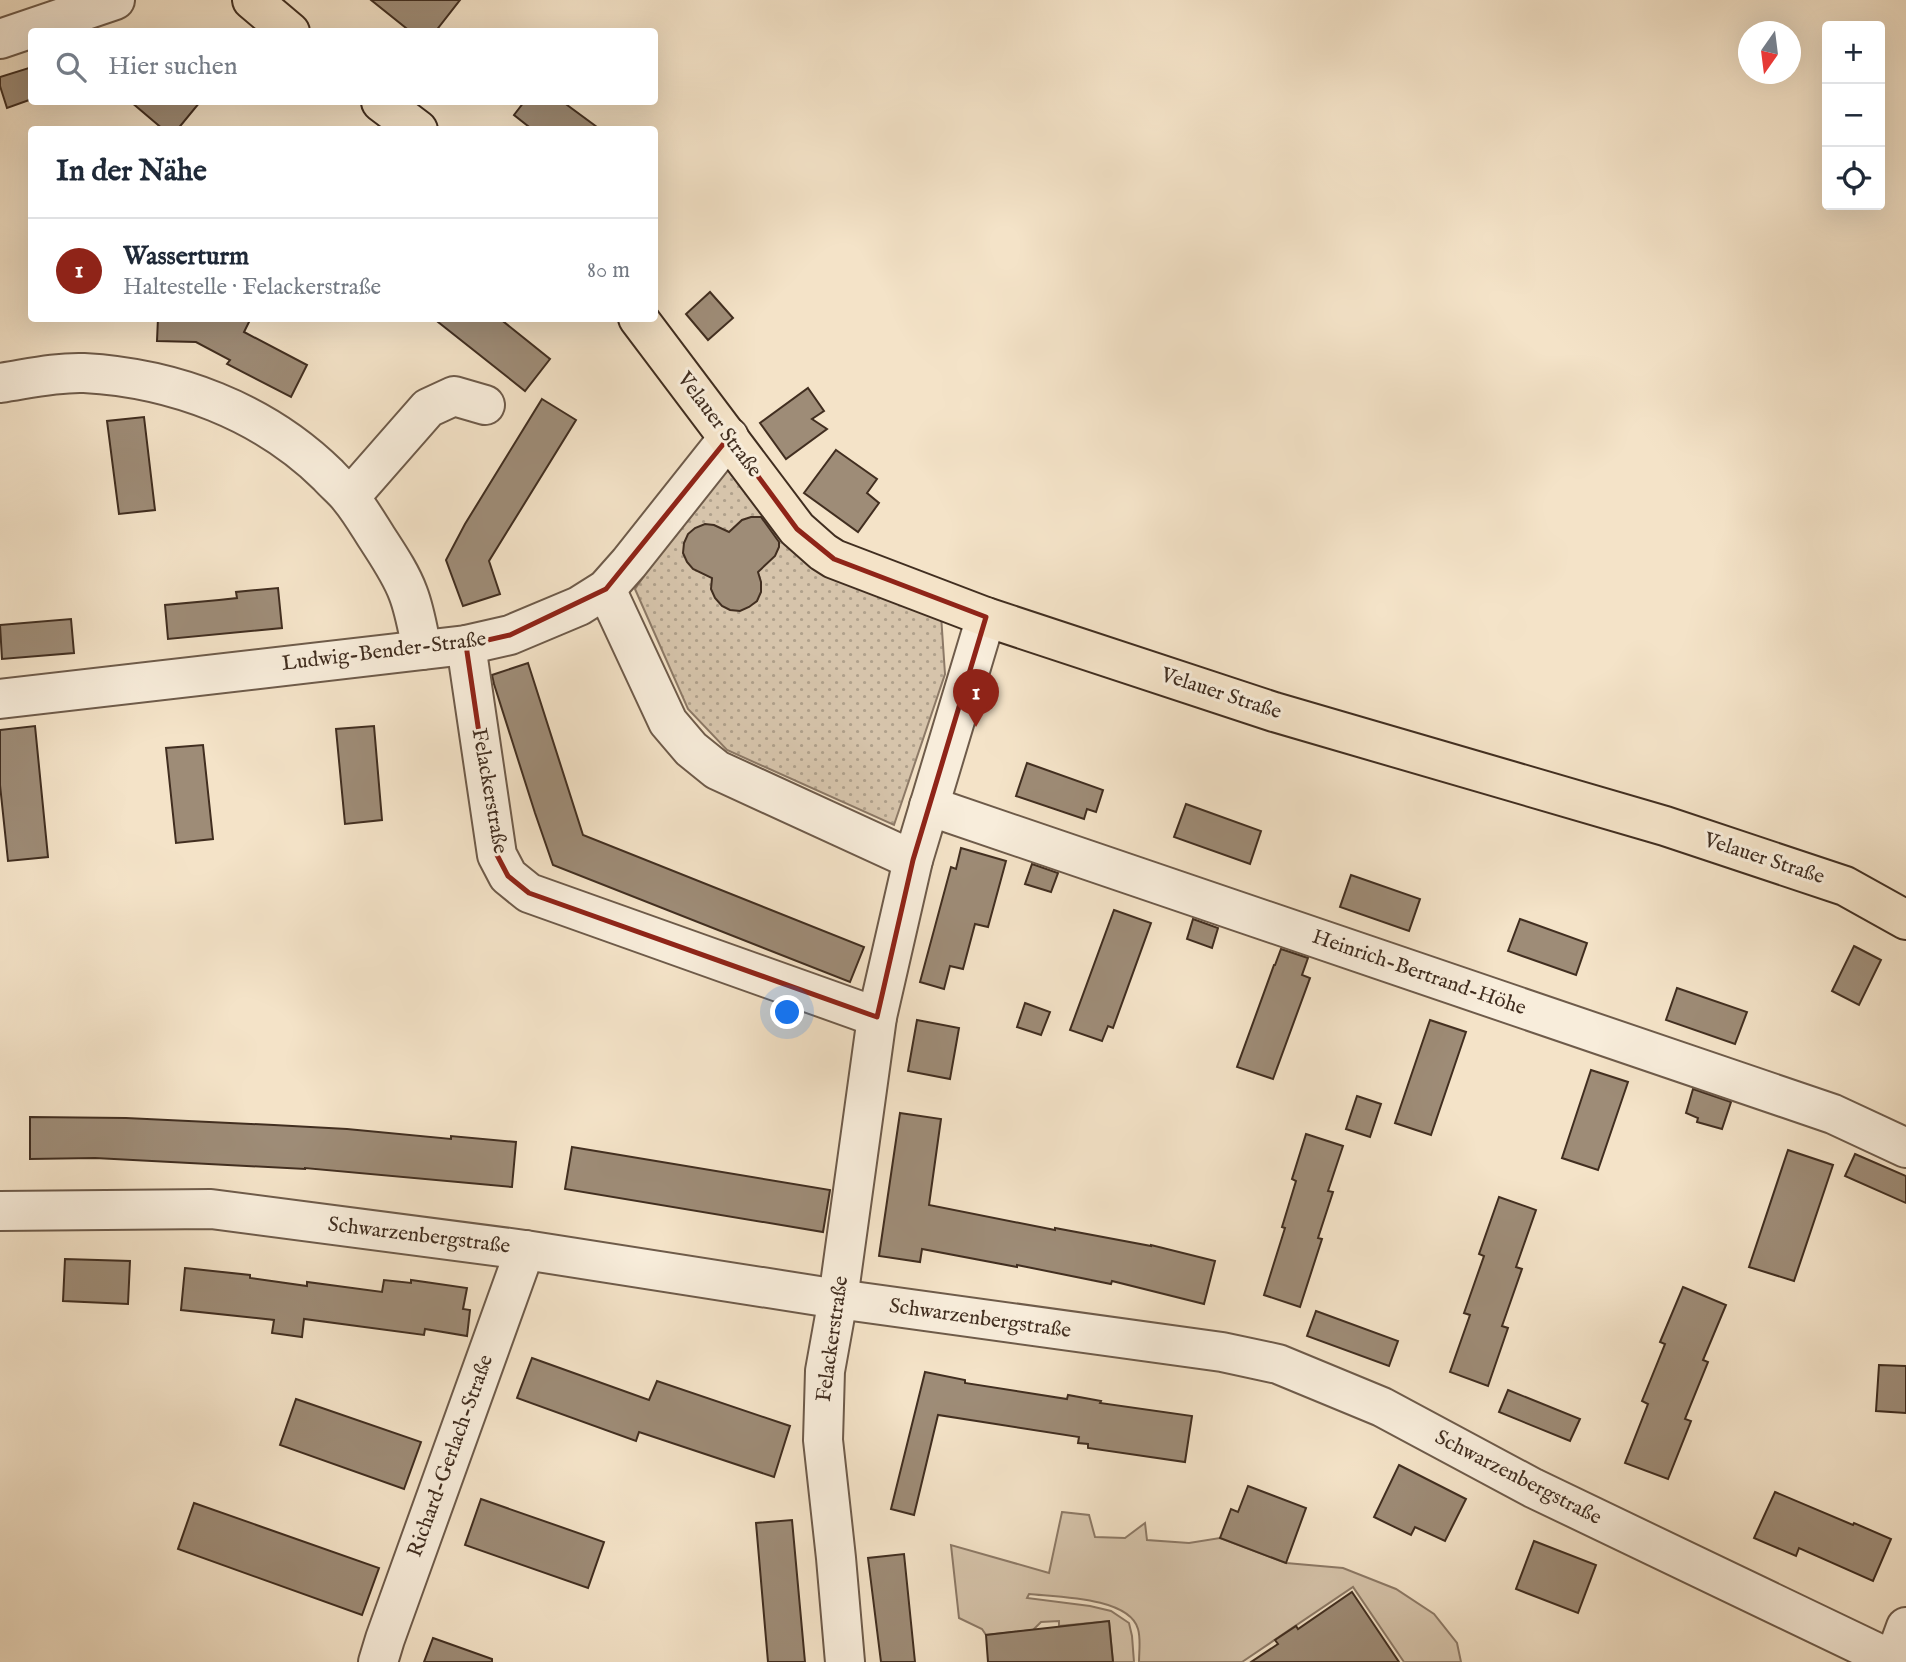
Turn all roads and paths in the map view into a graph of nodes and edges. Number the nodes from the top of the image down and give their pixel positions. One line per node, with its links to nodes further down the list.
1 (115, 0): 3 (street)
2 (252, 0): 4 (main road)
3 (32, 28)
4 (285, 28)
5 (28, 30): 6 (street)
6 (0, 39)
7 (385, 105): 8 (main road)
8 (413, 126)
9 (641, 322): 12 (main road, Velauer Straße)
10 (0, 383): 13 (street)
11 (485, 405): 13 (street)
12 (729, 437): 14 (street, Ludwig-Bender-Straße); 15 (main road, Velauer Straße)
13 (350, 497): 17 (street)
14 (606, 589): 16 (street, Ludwig-Bender-Straße); 20 (street)
15 (986, 617): 19 (street, Felackerstraße); 21 (main road, Velauer Straße)
16 (466, 645): 17 (street, Ludwig-Bender-Straße); 22 (street, Felackerstraße)
17 (422, 650): 18 (street, Ludwig-Bender-Straße)
18 (0, 699)
19 (929, 806): 20 (street, Felackerstraße); 23 (street, Heinrich-Bertrand-Höhe)
20 (912, 860): 22 (street, Felackerstraße)
21 (1906, 920)
22 (877, 1017): 26 (street, Felackerstraße)
23 (1906, 1148)
24 (0, 1211): 25 (street, Schwarzenbergstraße)
25 (525, 1250): 26 (street, Schwarzenbergstraße); 28 (street, Richard-Gerlach-Straße)
26 (838, 1299): 27 (street, Schwarzenbergstraße); 29 (street, Felackerstraße)
27 (1899, 1650)
28 (378, 1662)
29 (845, 1662)

